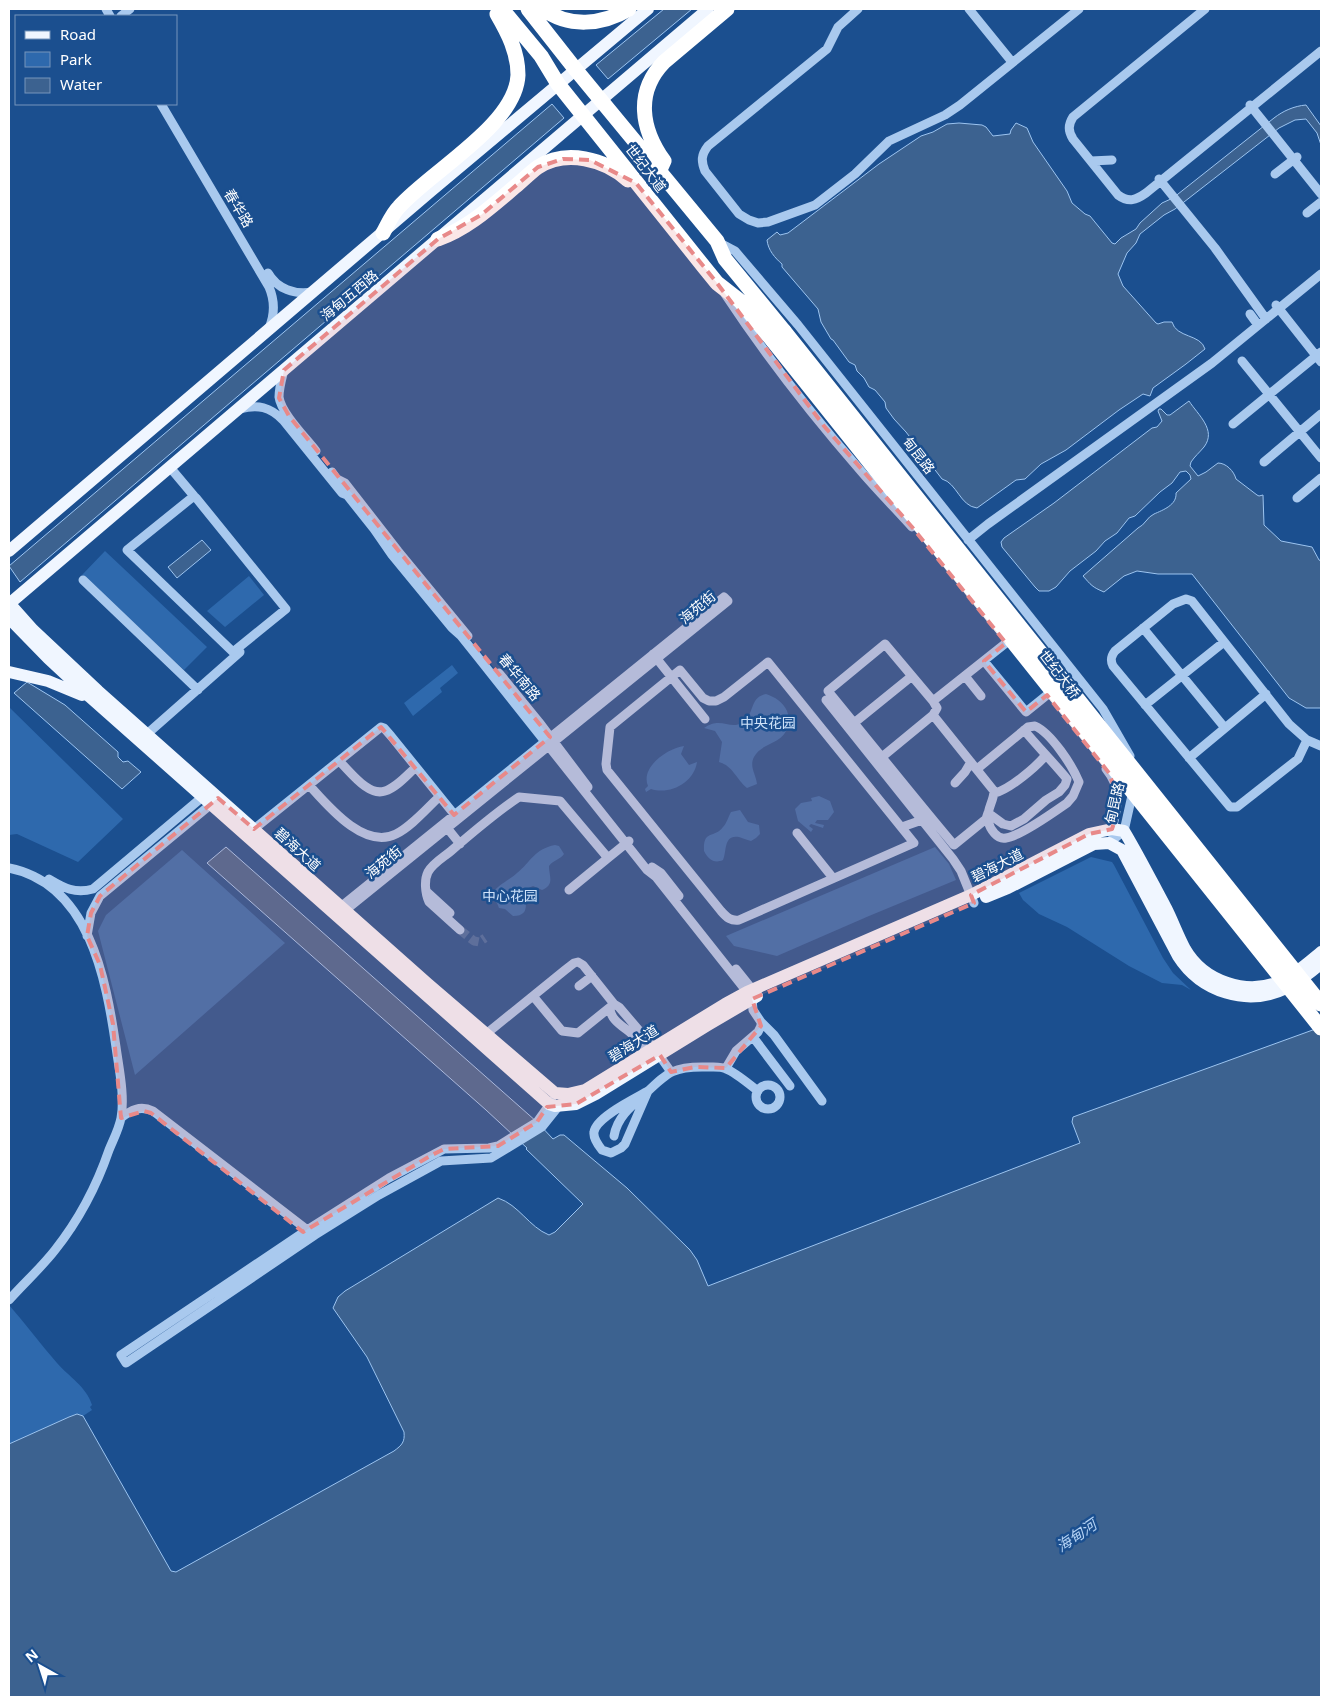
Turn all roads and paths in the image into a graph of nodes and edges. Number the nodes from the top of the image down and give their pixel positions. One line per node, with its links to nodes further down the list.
1 (493, 9): 38 (highway)
2 (502, 9): 21 (highway, 世纪大道)
3 (528, 9): 20 (highway, 世纪大道)
4 (543, 9): 5 (highway)
5 (629, 9)
6 (648, 9): 20 (main road, 海甸五西路)
7 (708, 9): 22 (main road, 海甸五西路)
8 (727, 9): 30 (highway)
9 (858, 9): 19 (street)
10 (866, 9): 19 (street)
11 (969, 9): 19 (street)
12 (973, 9): 19 (street)
13 (1071, 9): 19 (street)
14 (1079, 9): 19 (street)
15 (1205, 9): 29 (street)
16 (1211, 9): 29 (street)
17 (1321, 47): 23 (street)
18 (1321, 52): 23 (street)
19 (1012, 60)
20 (576, 70): 21 (main road, 海甸五西路); 22 (highway, 世纪大道)
21 (558, 84): 26 (highway, 世纪大道); 38 (main road, 海甸五西路)
22 (601, 101): 26 (main road, 海甸五西路); 30 (highway, 世纪大道)
23 (1253, 104): 27 (street); 32 (street)
24 (162, 105): 48 (street, 春华路)
25 (168, 105): 44 (street, 春华路)
26 (583, 115): 33 (highway, 世纪大道); 39 (main road, 海甸五西路)
27 (1295, 158): 31 (street); 34 (street); 35 (street)
28 (1112, 160): 29 (street)
29 (1093, 161): 32 (street)
30 (659, 172): 40 (highway, 世纪大道)
31 (1275, 174)
32 (1160, 180): 47 (street)
33 (636, 183): 39 (highway); 43 (highway, 世纪大道)
34 (1321, 186)
35 (1321, 194)
36 (1321, 202): 37 (street)
37 (1308, 213)
38 (383, 233): 44 (main road, 海甸五西路)
39 (438, 239): 52 (main road, 海甸五西路)
40 (717, 241): 49 (highway, 世纪大道); 64 (street, 甸昆路)
41 (1321, 268): 45 (street)
42 (1321, 274): 45 (street)
43 (717, 283): 49 (highway, 世纪大道); 66 (street, 甸昆路)
44 (315, 291): 48 (main road, 海甸五西路)
45 (1278, 306): 47 (street); 50 (street)
46 (1250, 314): 47 (street)
47 (1262, 320): 64 (street)
48 (268, 330): 65 (main road, 海甸五西路)
49 (779, 336): 141 (highway, 世纪大桥, bridge); 143 (highway, 世纪大桥, bridge)
50 (1320, 357): 53 (street)
51 (1242, 361): 53 (street)
52 (284, 370): 54 (main road, 海甸五西路); 99 (street, 春华南路)
53 (1270, 394): 56 (street); 57 (street)
54 (238, 409): 60 (main road, 海甸五西路); 99 (street, 春华南路)
55 (1321, 414): 57 (street)
56 (1233, 424)
57 (1300, 432): 58 (street); 59 (street)
58 (1321, 458)
59 (1264, 462)
60 (170, 467): 62 (street); 69 (main road, 海甸五西路)
61 (1321, 478): 63 (street)
62 (194, 496): 70 (street); 70 (street)
63 (1297, 498)
64 (971, 544): 66 (street); 90 (street, 甸昆路)
65 (9, 551)
66 (947, 570): 74 (street, 甸昆路)
67 (254, 576): 70 (street)
68 (83, 580): 82 (street)
69 (9, 603): 97 (main road, 碧海大道)
70 (285, 612): 82 (street)
71 (9, 618): 86 (main road, 碧海大道)
72 (1143, 628): 73 (street); 80 (street); 89 (street)
73 (1224, 642): 80 (street); 83 (street)
74 (1006, 643): 76 (street); 84 (street, 甸昆路)
75 (655, 656): 75 (street, 海苑街); 81 (street); 99 (street, 海苑街)
76 (984, 661): 79 (street); 84 (street)
77 (9, 672): 86 (main road)
78 (912, 676): 88 (street); 93 (street); 93 (street)
79 (965, 676): 85 (street); 88 (street)
80 (1182, 676): 89 (street); 94 (street)
81 (672, 677): 92 (street); 116 (street); 126 (street)
82 (198, 690): 97 (street)
83 (1266, 694): 94 (street); 98 (street)
84 (1047, 695): 96 (street, 甸昆路)
85 (981, 696)
86 (90, 697): 110 (main road, 碧海大道)
87 (826, 700): 114 (street)
88 (933, 701): 91 (street)
89 (1145, 705): 103 (street)
90 (1103, 709): 96 (street); 118 (street, 甸昆路)
91 (933, 715): 102 (street); 105 (street)
92 (705, 719)
93 (854, 723): 102 (street)
94 (1224, 728): 103 (street)
95 (1024, 730): 101 (street); 105 (street); 112 (street)
96 (1076, 731): 118 (street, 甸昆路)
97 (147, 734): 110 (main road, 碧海大道)
98 (1307, 740): 100 (street); 103 (street)
99 (549, 742): 113 (street, 海苑街); 120 (street, 春华南路)
100 (1321, 746)
101 (1046, 755): 109 (street); 112 (street)
102 (882, 757): 112 (street)
103 (1189, 758)
104 (339, 760): 106 (street); 106 (street); 108 (street)
105 (974, 765): 107 (street); 109 (street)
106 (416, 767): 111 (street)
107 (954, 782)
108 (309, 785): 111 (street); 117 (street)
109 (995, 793): 112 (street)
110 (210, 797): 117 (main road, 碧海大道); 124 (street); 130 (main road, 碧海大道); 133 (street)
111 (439, 797): 113 (street)
112 (988, 813)
113 (456, 817): 115 (street, 海苑街)
114 (922, 820): 116 (street); 129 (street)
115 (445, 826): 122 (street); 130 (street, 海苑街)
116 (902, 827): 126 (street)
117 (254, 829): 130 (main road, 碧海大道)
118 (1118, 830): 121 (street, 甸昆路); 129 (main road, 碧海大道); 134 (main road)
119 (797, 833): 126 (street)
120 (628, 842): 123 (street); 138 (street, 春华南路)
121 (1109, 843): 129 (main road, 碧海大道); 135 (main road)
122 (460, 844): 123 (street); 128 (street)
123 (608, 858): 127 (street)
124 (9, 862)
125 (9, 868): 133 (street)
126 (833, 878)
127 (569, 890)
128 (426, 891): 131 (street); 132 (street)
129 (973, 899): 138 (main road, 碧海大道)
130 (340, 911): 144 (main road, 碧海大道); 154 (main road, 碧海大道)
131 (450, 913)
132 (460, 930)
133 (87, 936): 155 (street)
134 (1321, 952)
135 (1321, 964)
136 (592, 976): 137 (street); 139 (street); 140 (street)
137 (579, 986)
138 (752, 994): 142 (street, 春华南路); 146 (main road, 碧海大道)
139 (533, 996): 140 (street); 144 (street)
140 (614, 1004): 146 (street)
141 (1321, 1004)
142 (761, 1022): 145 (street); 153 (street)
143 (1321, 1028)
144 (486, 1034): 152 (main road, 碧海大道)
145 (752, 1037): 147 (street); 149 (street)
146 (653, 1054): 148 (street); 152 (main road, 碧海大道); 154 (main road, 碧海大道)
147 (726, 1068): 148 (street); 151 (street)
148 (670, 1072): 150 (street)
149 (790, 1086)
150 (648, 1091): 150 (street); 156 (street)
151 (758, 1091)
152 (563, 1093): 154 (street)
153 (822, 1101)
154 (554, 1105): 157 (street)
155 (121, 1118): 157 (street); 158 (street)
156 (614, 1136)
157 (309, 1234): 157 (street)
158 (9, 1300)

